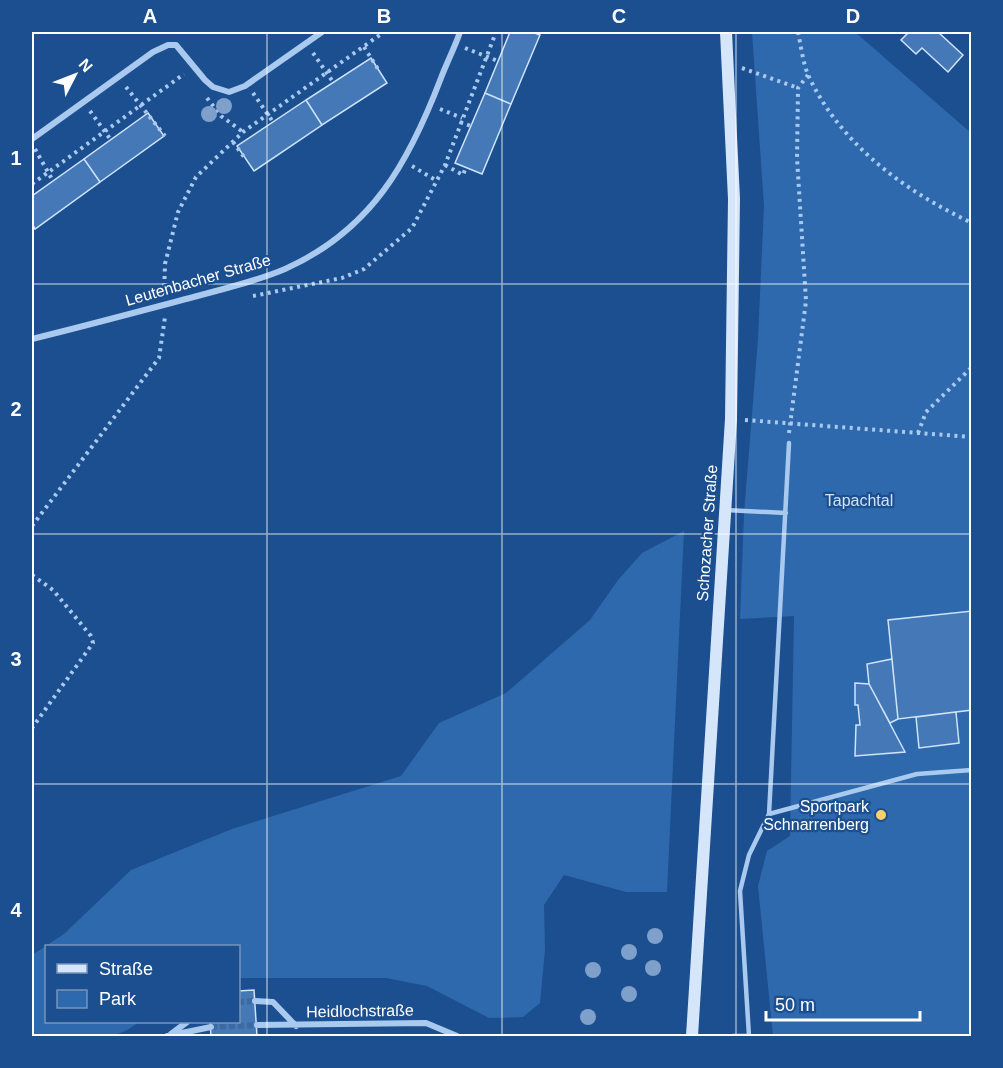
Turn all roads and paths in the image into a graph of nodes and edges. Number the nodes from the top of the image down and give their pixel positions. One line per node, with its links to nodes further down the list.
1 (322, 32): 6 (street)
2 (384, 32): 8 (path)
3 (460, 32): 7 (street, Leutenbacher Straße)
4 (726, 32): 10 (main road, Schozacher Straße)
5 (798, 32): 14 (path)
6 (306, 43): 12 (path); 18 (street)
7 (455, 45): 9 (path); 21 (street, Leutenbacher Straße)
8 (364, 47): 11 (path); 12 (path)
9 (498, 61)
10 (728, 63): 19 (path); 44 (main road, Schozacher Straße)
11 (378, 69)
12 (327, 73): 17 (path); 23 (path)
13 (184, 74): 22 (path)
14 (808, 75): 19 (path); 40 (path)
15 (118, 78): 16 (street); 20 (street); 22 (path)
16 (205, 80): 18 (street); 27 (path)
17 (333, 82)
18 (248, 84): 23 (path)
19 (798, 88): 45 (path)
20 (83, 102): 26 (path); 30 (street)
21 (431, 105): 25 (path); 33 (street, Leutenbacher Straße)
22 (142, 106): 26 (path); 28 (path)
23 (268, 115): 24 (path); 27 (path)
24 (273, 122)
25 (471, 126)
26 (105, 132): 29 (path); 36 (path)
27 (243, 132): 31 (path)
28 (165, 136)
29 (111, 140)
30 (32, 141): 36 (path)
31 (233, 142): 32 (path); 41 (path)
32 (244, 157)
33 (404, 162): 38 (path); 41 (street, Leutenbacher Straße)
34 (445, 165): 35 (path)
35 (466, 167)
36 (48, 172): 37 (path); 39 (path)
37 (53, 181)
38 (437, 181)
39 (32, 184)
40 (972, 223)
41 (167, 304): 42 (street, Leutenbacher Straße); 51 (path)
42 (32, 339)
43 (972, 368): 46 (path)
44 (731, 419): 45 (path); 49 (main road, Schozacher Straße)
45 (789, 423): 46 (path)
46 (918, 433): 47 (path)
47 (972, 437)
48 (789, 443): 50 (lane)
49 (725, 510): 50 (lane); 63 (main road, Schozacher Straße)
50 (786, 513): 55 (lane)
51 (32, 526)
52 (32, 576): 53 (path)
53 (32, 728)
54 (972, 770): 55 (lane)
55 (769, 814): 65 (lane)
56 (255, 1001): 59 (street, Heidlochstraße)
57 (186, 1023): 61 (street)
58 (257, 1025): 59 (street, Heidlochstraße)
59 (296, 1026): 62 (street, Heidlochstraße)
60 (211, 1027): 61 (street)
61 (168, 1036)
62 (457, 1036)
63 (693, 1036)
64 (733, 1036): 65 (lane)
65 (749, 1036)

